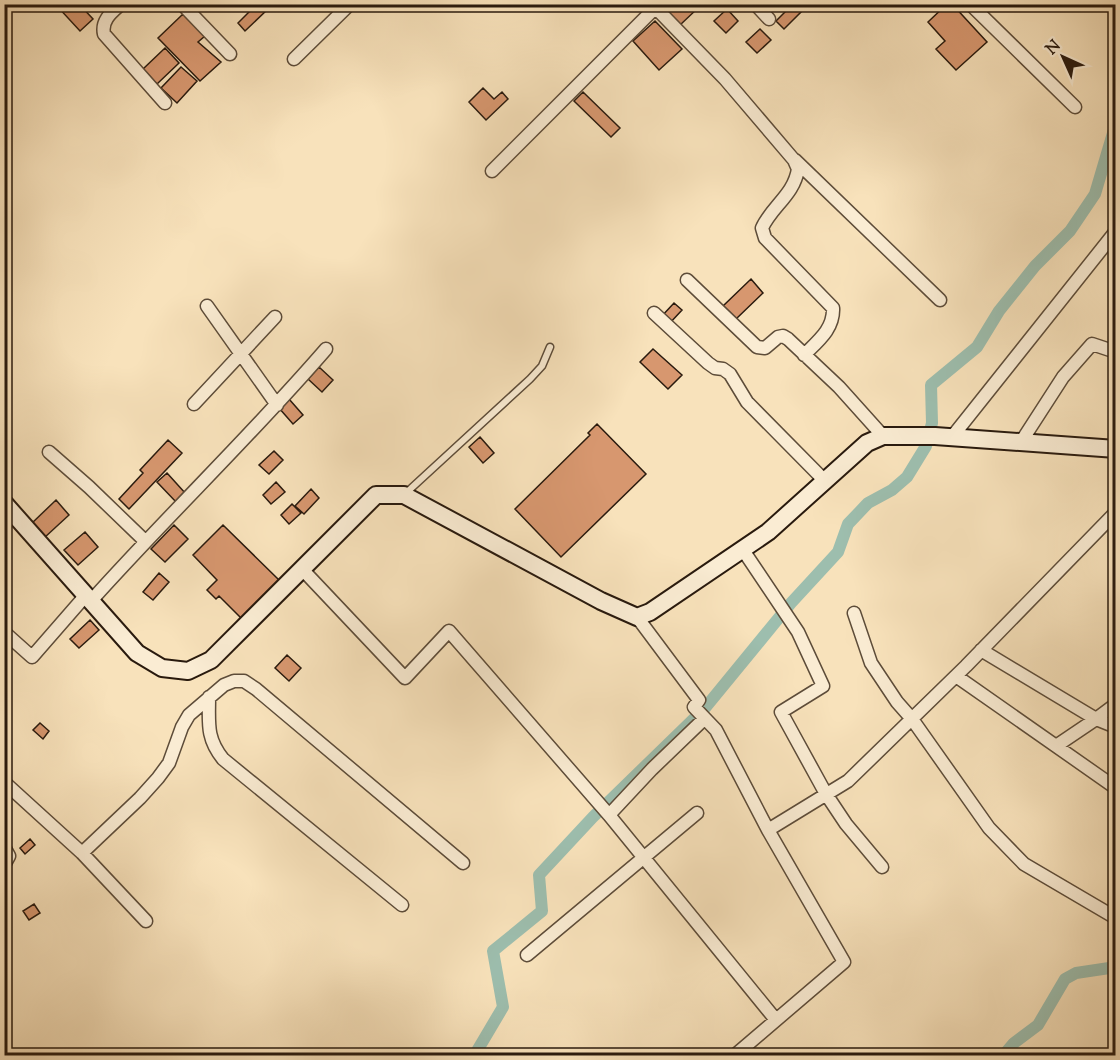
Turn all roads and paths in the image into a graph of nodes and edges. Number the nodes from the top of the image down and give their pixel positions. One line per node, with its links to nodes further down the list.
1 (121, 4): 10 (street)
2 (182, 4): 8 (street)
3 (350, 4): 9 (street)
4 (755, 4): 7 (street)
5 (970, 4): 11 (street)
6 (655, 6): 12 (street); 13 (street)
7 (768, 19)
8 (231, 54)
9 (294, 59)
10 (165, 103)
11 (1075, 107)
12 (794, 160): 16 (street); 24 (street)
13 (492, 171)
14 (1116, 231): 28 (street)
15 (687, 280): 24 (street)
16 (940, 300)
17 (207, 306): 23 (street)
18 (654, 313): 32 (street)
19 (275, 317): 23 (street)
20 (550, 347): 33 (lane)
21 (326, 349): 26 (street)
22 (1116, 352): 29 (street)
23 (241, 354): 25 (street); 26 (street)
24 (804, 355): 27 (street)
25 (194, 404)
26 (277, 405): 36 (street)
27 (883, 436): 28 (street); 32 (street)
28 (936, 436): 29 (street)
29 (1021, 442): 30 (street)
30 (1116, 449)
31 (49, 452): 36 (street)
32 (825, 481): 37 (street)
33 (404, 495): 38 (street); 41 (street)
34 (4, 503): 39 (street)
35 (1116, 512): 43 (street)
36 (145, 541): 39 (street)
37 (743, 549): 41 (street); 54 (street)
38 (302, 570): 39 (street); 56 (street)
39 (88, 598): 42 (street)
40 (854, 613): 48 (street)
41 (637, 616): 47 (street)
42 (4, 632)
43 (981, 651): 44 (street); 49 (street)
44 (956, 676): 48 (street); 51 (street)
45 (209, 697): 59 (street); 61 (street); 64 (street)
46 (1116, 704): 49 (street)
47 (704, 718): 56 (street); 57 (street)
48 (912, 719): 54 (street); 65 (street)
49 (1096, 719): 50 (street); 51 (street)
50 (1116, 727)
51 (1056, 746): 53 (street)
52 (4, 782): 59 (street)
53 (1116, 788)
54 (826, 794): 57 (street); 63 (street)
55 (697, 813): 60 (street)
56 (609, 815): 60 (street)
57 (768, 830): 68 (street)
58 (4, 847): 62 (street)
59 (82, 853): 66 (street)
60 (643, 858): 67 (street); 68 (street)
61 (463, 863)
62 (4, 865)
63 (882, 867)
64 (402, 905)
65 (1116, 918)
66 (146, 921)
67 (527, 955)
68 (776, 1020): 69 (street)
69 (734, 1056)

